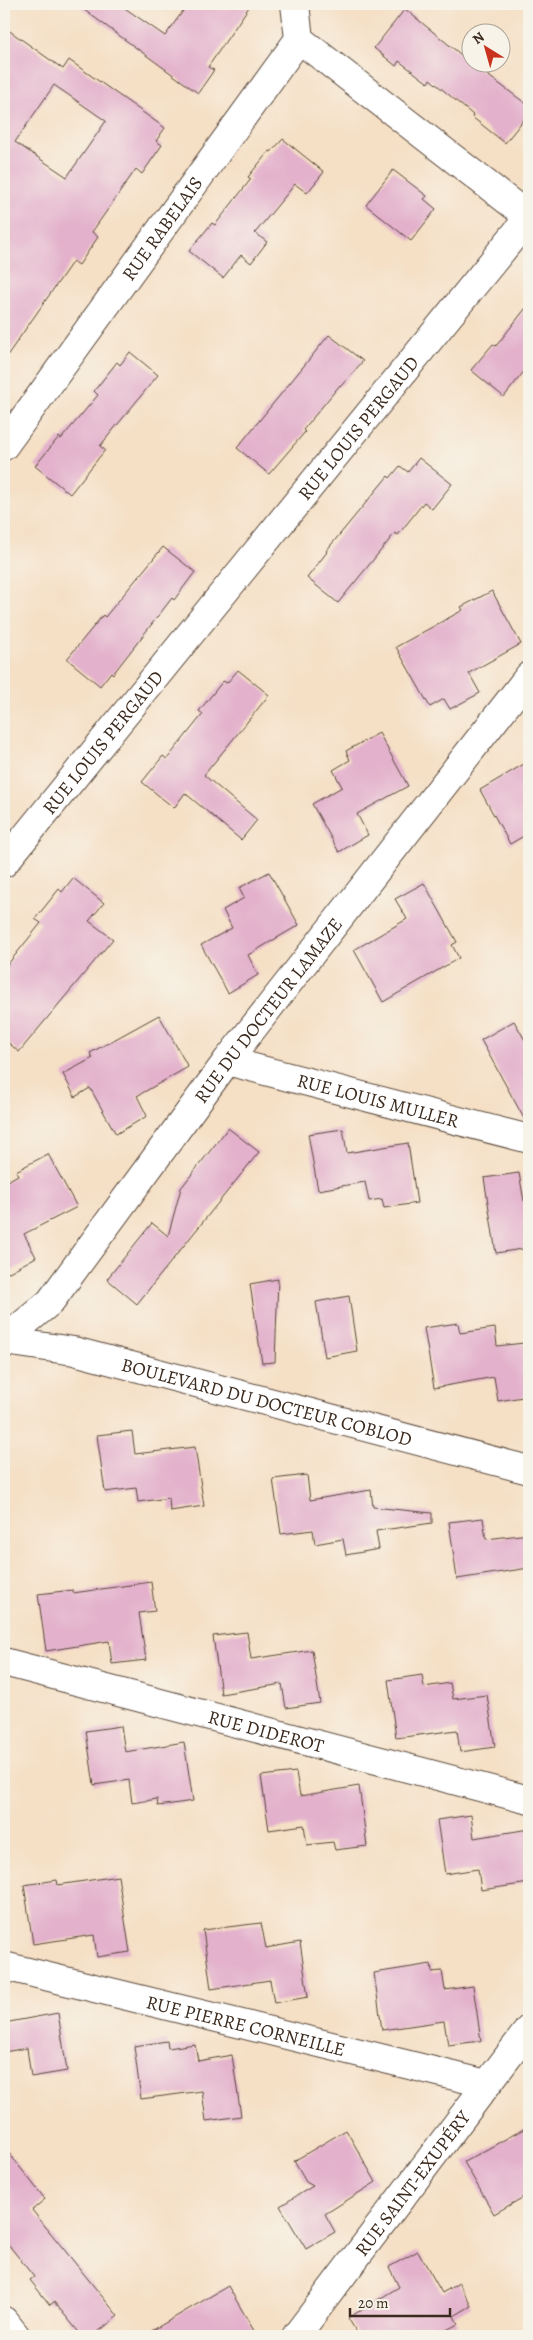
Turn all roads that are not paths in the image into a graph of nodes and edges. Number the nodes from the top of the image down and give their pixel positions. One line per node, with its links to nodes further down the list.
1 (295, 4): 2 (street)
2 (299, 39): 3 (street, RUE RABELAIS); 5 (street, RUE LOUIS PERGAUD)
3 (4, 446)
4 (529, 676): 6 (street, RUE DU DOCTEUR LAMAZE)
5 (4, 863)
6 (227, 1062): 7 (street, RUE LOUIS MULLER); 8 (street, RUE DU DOCTEUR LAMAZE)
7 (529, 1139)
8 (4, 1340): 9 (street, BOULEVARD DU DOCTEUR COBLOD)
9 (529, 1470)
10 (4, 1662): 11 (street, RUE DIDEROT)
11 (529, 1800)
12 (4, 1966): 14 (street, RUE PIERRE CORNEILLE)
13 (529, 2029): 14 (street, RUE SAINT-EXUPÉRY)
14 (488, 2084): 17 (street, RUE SAINT-EXUPÉRY)
15 (4, 2321): 16 (street)
16 (16, 2336)
17 (296, 2336)

